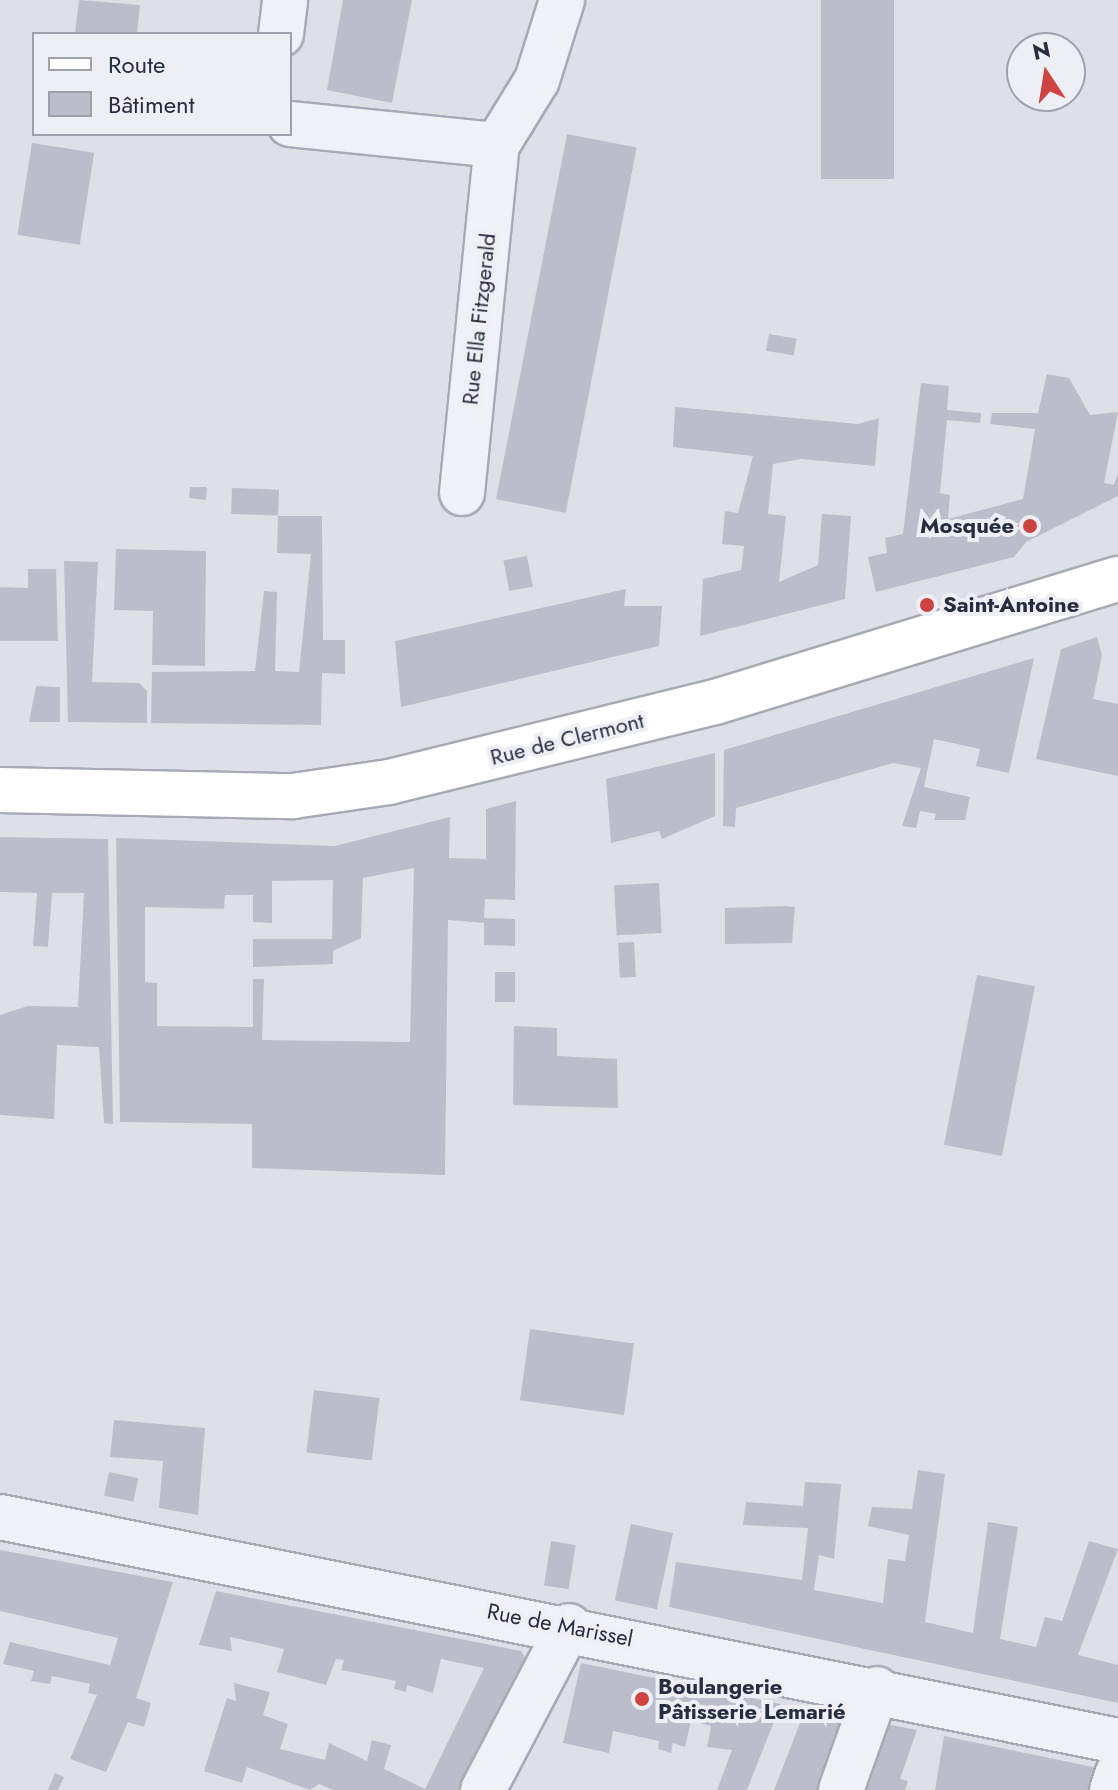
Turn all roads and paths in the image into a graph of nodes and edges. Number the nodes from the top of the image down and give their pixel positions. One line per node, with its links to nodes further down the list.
1 (285, 0): 3 (street)
2 (562, 0): 5 (street, Rue Ella Fitzgerald)
3 (281, 32)
4 (292, 124): 5 (street)
5 (497, 145): 6 (street, Rue Ella Fitzgerald)
6 (462, 493)
7 (1118, 579): 8 (main road, Rue de Clermont)
8 (0, 790)
9 (0, 1517): 10 (street, Rue de Marissel)
10 (569, 1626): 11 (street, Rue de Marissel); 14 (street)
11 (877, 1689): 12 (street, Rue de Marissel); 15 (street)
12 (1118, 1741)
13 (1118, 1773): 16 (street)
14 (483, 1790)
15 (841, 1790)
16 (1112, 1790)

